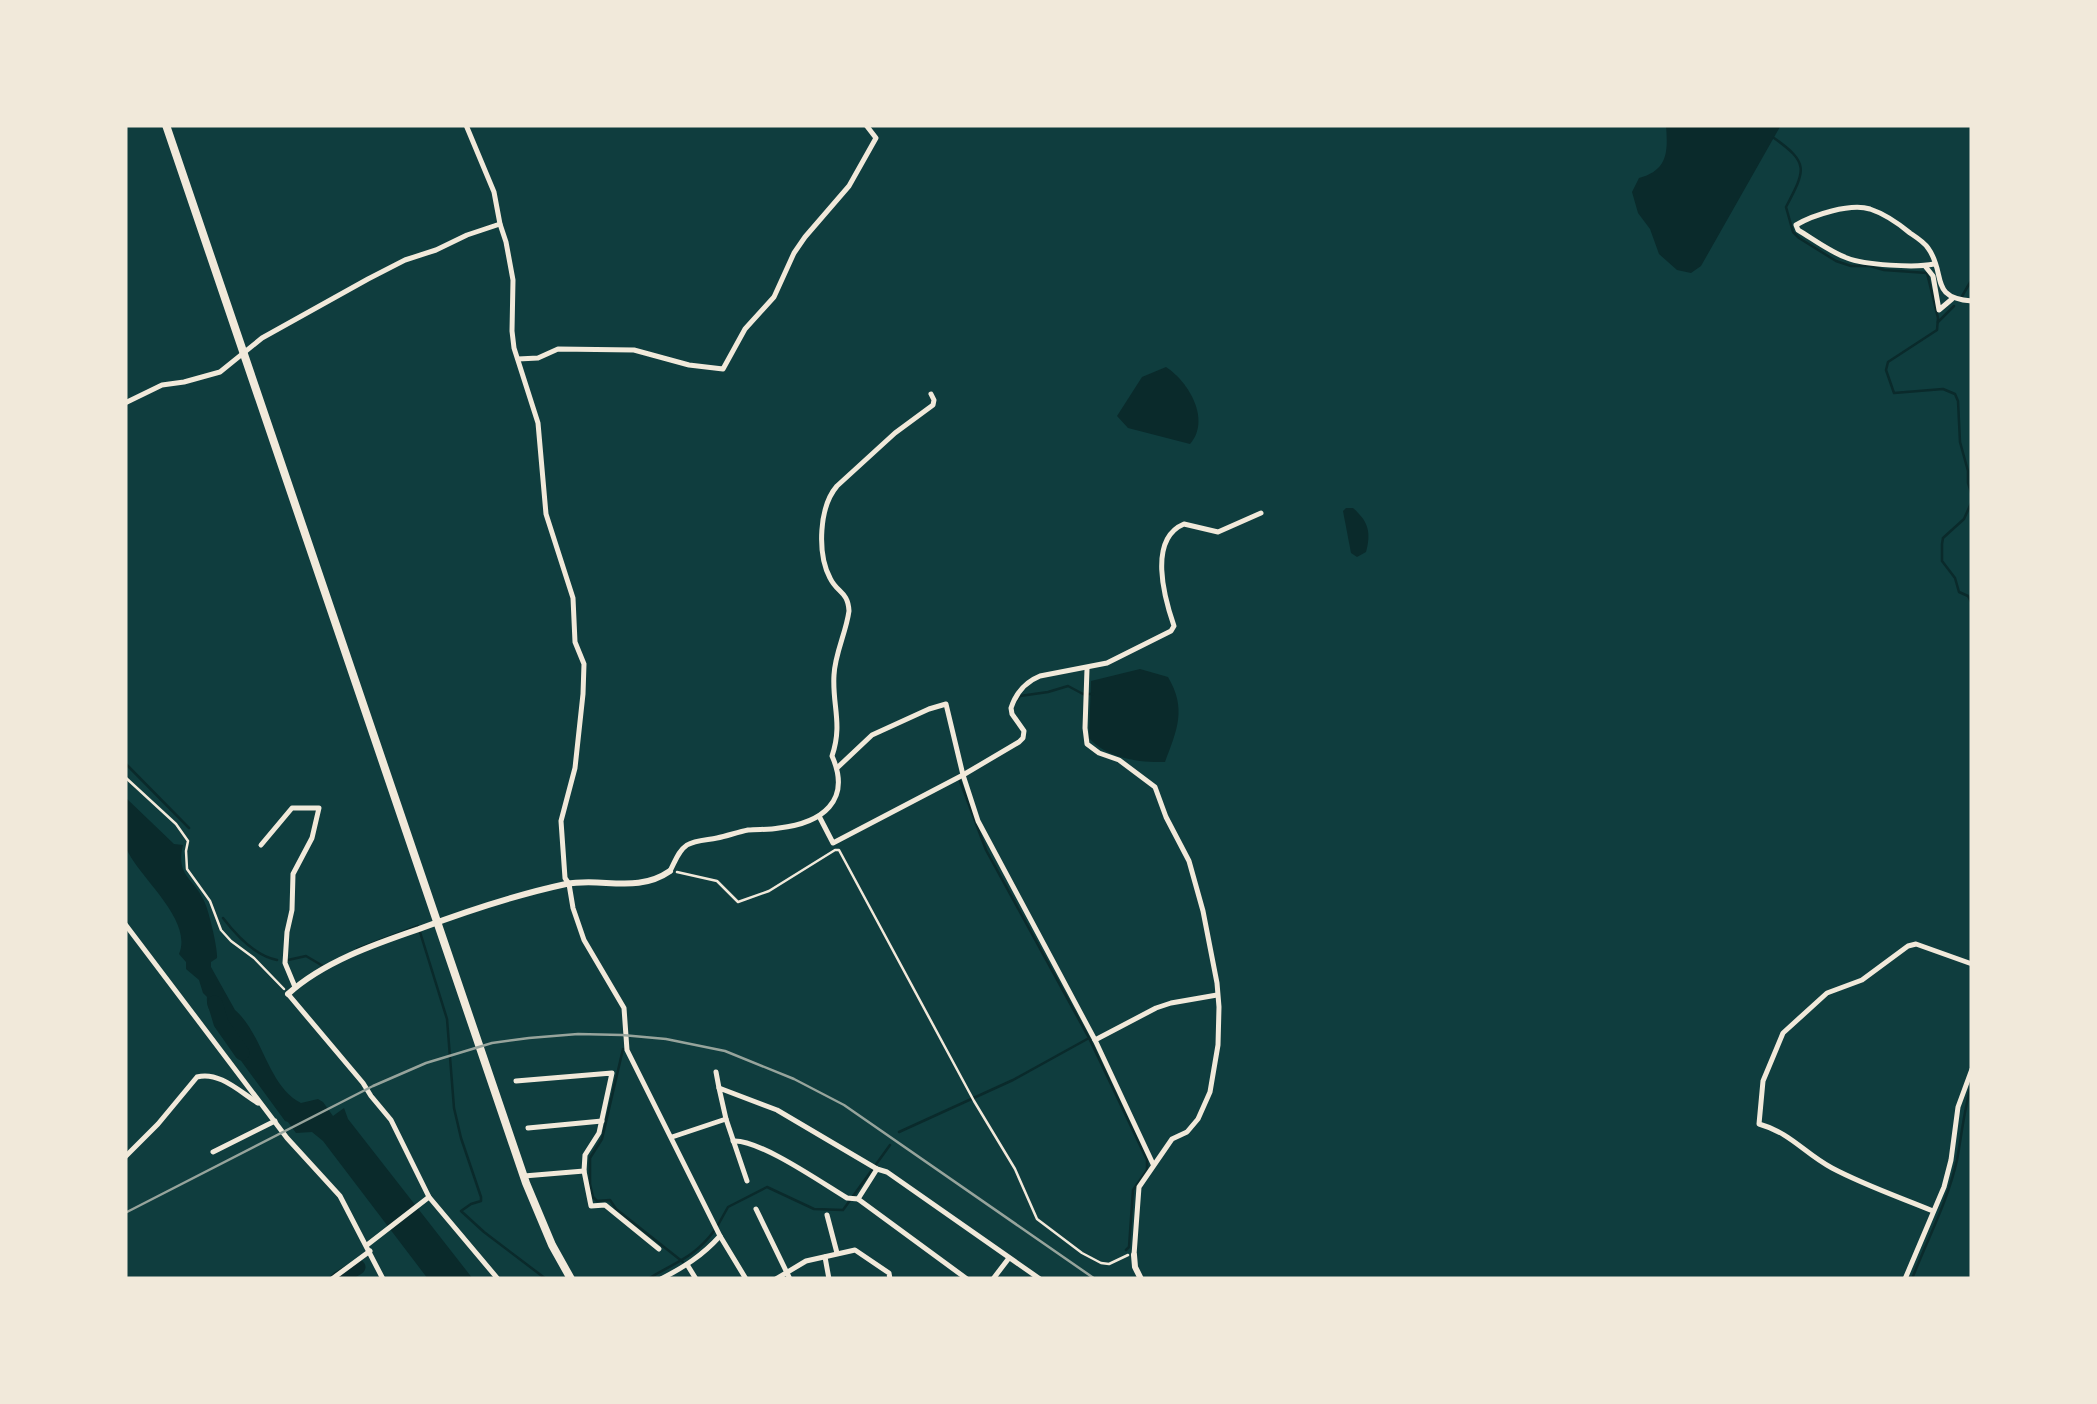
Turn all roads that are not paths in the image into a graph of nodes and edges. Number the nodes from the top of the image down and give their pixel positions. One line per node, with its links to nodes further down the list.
1 (166, 125): 9 (highway)
2 (466, 125): 4 (street)
3 (866, 125): 10 (street)
4 (500, 224): 9 (street); 10 (street)
5 (1934, 264): 6 (street); 6 (street); 7 (street)
6 (1925, 266): 7 (street)
7 (1952, 299): 8 (street)
8 (1972, 302)
9 (243, 352): 12 (street); 21 (highway)
10 (518, 359): 20 (street)
11 (930, 394): 15 (street)
12 (125, 404)
13 (1261, 514): 14 (street)
14 (1087, 668): 16 (street); 25 (street)
15 (837, 768): 16 (street); 17 (street)
16 (963, 775): 17 (street); 26 (street)
17 (819, 816): 19 (street)
18 (262, 846): 24 (street)
19 (670, 871): 20 (main road)
20 (569, 884): 21 (main road); 36 (street)
21 (437, 920): 24 (main road); 43 (highway)
22 (125, 924): 31 (street)
23 (1972, 964): 48 (street)
24 (292, 990): 45 (street)
25 (1217, 995): 26 (street); 40 (street)
26 (1095, 1040): 40 (street)
27 (1972, 1069): 48 (street)
28 (716, 1072): 30 (street)
29 (516, 1081): 34 (street)
30 (718, 1088): 32 (street); 41 (street)
31 (262, 1105): 33 (street); 39 (street)
32 (726, 1119): 36 (street); 37 (street)
33 (275, 1121): 38 (street); 51 (street)
34 (602, 1121): 35 (street); 42 (street)
35 (528, 1128)
36 (670, 1137): 50 (street)
37 (732, 1141): 44 (street); 46 (street)
38 (213, 1152)
39 (125, 1157)
40 (1153, 1164): 54 (street)
41 (875, 1167): 46 (street); 56 (street)
42 (584, 1171): 43 (street); 52 (street)
43 (524, 1176): 62 (highway)
44 (747, 1181)
45 (428, 1198): 51 (street); 61 (street)
46 (853, 1198): 69 (street)
47 (756, 1209): 58 (street)
48 (1933, 1210): 73 (street)
49 (828, 1215): 53 (street)
50 (720, 1236): 57 (street); 65 (street)
51 (368, 1248): 59 (street); 60 (street)
52 (659, 1249)
53 (838, 1253): 55 (street); 68 (street)
54 (1134, 1254): 72 (main road)
55 (825, 1256): 58 (street); 67 (street)
56 (1009, 1258): 70 (street); 71 (street)
57 (688, 1266): 63 (street); 64 (street)
58 (789, 1275): 66 (street)
59 (332, 1279)
60 (382, 1279)
61 (498, 1279)
62 (570, 1279)
63 (661, 1279)
64 (696, 1279)
65 (746, 1279)
66 (776, 1279)
67 (830, 1279)
68 (890, 1279)
69 (967, 1279)
70 (993, 1279)
71 (1040, 1279)
72 (1141, 1279)
73 (1905, 1279)

